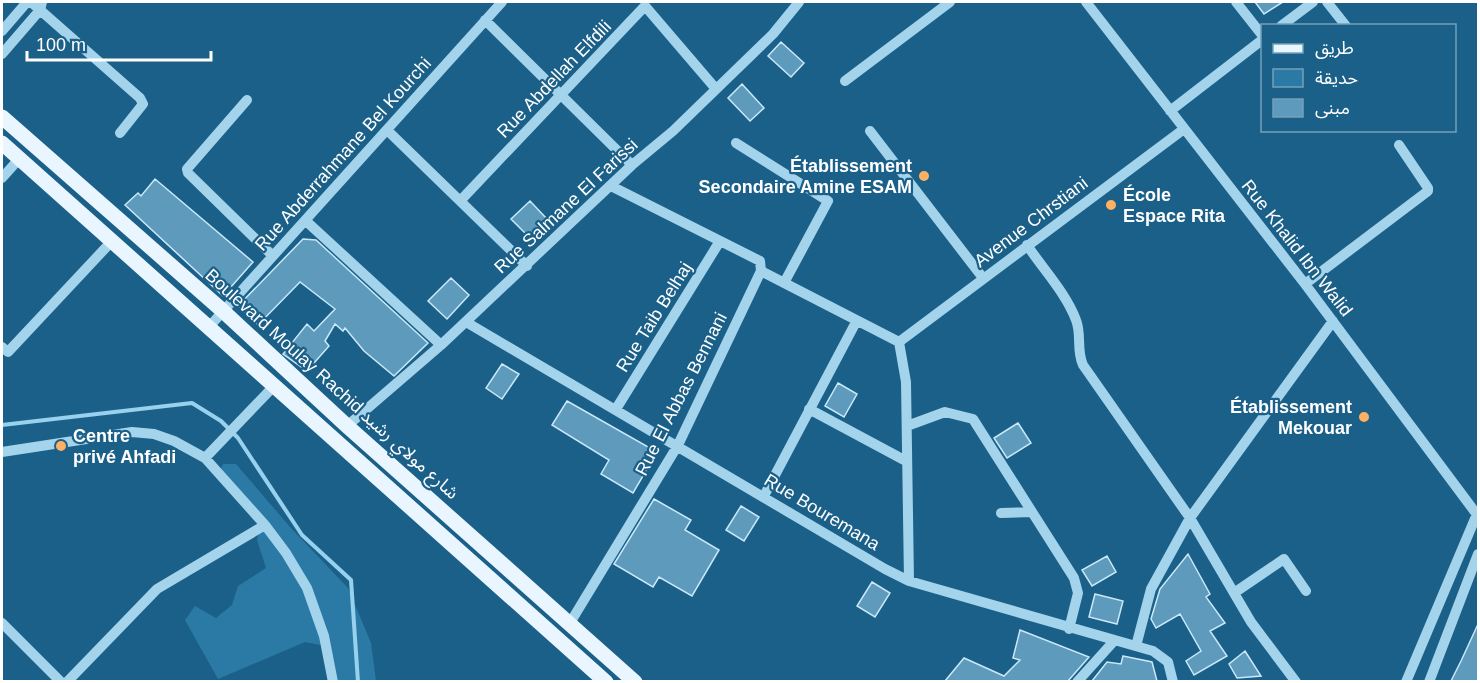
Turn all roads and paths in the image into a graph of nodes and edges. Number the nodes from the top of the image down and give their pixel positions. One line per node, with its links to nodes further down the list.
1 (29, 2): 10 (street); 14 (street)
2 (502, 2): 11 (street, Rue Abderrahmane Bel Kourchi)
3 (799, 2): 19 (street, Rue Salmane El Farissi)
4 (950, 2): 18 (street)
5 (1086, 2): 22 (street, Rue Khalid Ibn Walid)
6 (1236, 2): 15 (street)
7 (1312, 2): 12 (street)
8 (1328, 2): 13 (street)
9 (645, 4): 19 (street, Rue Abdellah Elfdili); 20 (street, Rue Abdellah Elfdili)
10 (41, 6): 17 (street); 27 (street)
11 (485, 20): 20 (street); 25 (street, Rue Abderrahmane Bel Kourchi)
12 (1284, 24)
13 (1344, 24)
14 (2, 31)
15 (1261, 33)
16 (1261, 42): 22 (street)
17 (2, 54)
18 (845, 81)
19 (716, 89): 32 (street, Rue Salmane El Farissi)
20 (561, 96): 32 (street); 35 (street, Rue Abdellah Elfdili)
21 (247, 100): 40 (street)
22 (1170, 111): 24 (street, Rue Khalid Ibn Walid)
23 (2, 117): 46 (main road, Boulevard Moulay Rachid شارع مولاي رشيد)
24 (1184, 129): 39 (street, Avenue Chrstiani); 45 (street, Rue Khalid Ibn Walid)
25 (387, 130): 35 (street); 36 (street, Rue Abderrahmane Bel Kourchi)
26 (870, 131): 43 (street)
27 (120, 133)
28 (2, 143): 31 (main road)
29 (736, 143): 44 (street)
30 (1400, 145): 45 (street)
31 (20, 159): 33 (street); 37 (main road)
32 (632, 165): 34 (street, Rue Salmane El Farissi)
33 (2, 178)
34 (611, 186): 38 (street); 41 (street, Rue Salmane El Farissi)
35 (461, 200): 41 (street)
36 (306, 221): 40 (street, Rue Abderrahmane Bel Kourchi); 52 (street)
37 (112, 241): 50 (main road); 53 (street)
38 (720, 241): 42 (street); 56 (street, Rue Taib Belhaj)
39 (1027, 245): 43 (street, Avenue Chrstiani); 67 (street)
40 (273, 256): 46 (street, Rue Abderrahmane Bel Kourchi)
41 (527, 266): 48 (street, Rue Salmane El Farissi)
42 (761, 271): 44 (street); 59 (street, Rue El Abbas Bennani)
43 (983, 278): 51 (street, Avenue Chrstiani)
44 (784, 283): 49 (street)
45 (1305, 284): 47 (street, Rue Khalid Ibn Walid)
46 (223, 311): 50 (street, Rue Abderrahmane Bel Kourchi); 57 (main road, Boulevard Moulay Rachid شارع مولاي رشيد)
47 (1333, 321): 66 (street, Rue Khalid Ibn Walid); 67 (street)
48 (466, 322): 52 (street, Rue Salmane El Farissi); 56 (street, Rue Bouremana)
49 (856, 322): 51 (street); 55 (street)
50 (207, 328): 54 (main road)
51 (899, 342): 58 (street)
52 (441, 345): 57 (street, Rue Salmane El Farissi)
53 (2, 347)
54 (274, 386): 61 (street); 78 (main road)
55 (809, 409): 62 (street); 63 (street)
56 (616, 410): 59 (street, Rue Bouremana)
57 (347, 426): 74 (main road, Boulevard Moulay Rachid شارع مولاي رشيد)
58 (907, 426): 62 (street); 64 (street)
59 (678, 445): 63 (street, Rue Bouremana); 74 (street, Rue El Abbas Bennani)
60 (2, 452): 61 (street)
61 (205, 458): 68 (street)
62 (906, 461): 70 (street)
63 (764, 496): 70 (street, Rue Bouremana)
64 (1032, 512): 65 (street); 75 (street)
65 (1001, 513)
66 (1478, 515): 86 (street)
67 (1190, 518): 72 (street); 77 (street)
68 (265, 525): 80 (street); 81 (street)
69 (1479, 554): 87 (street)
70 (909, 581): 75 (street, Rue Bouremana)
71 (1306, 591): 72 (street)
72 (1234, 593): 85 (street)
73 (2, 623): 79 (street)
74 (570, 623): 82 (main road, Boulevard Moulay Rachid شارع مولاي رشيد)
75 (1069, 629): 76 (street, Rue Bouremana)
76 (1114, 641): 77 (street, Rue Bouremana); 83 (street)
77 (1136, 646): 84 (street, Rue Bouremana)
78 (597, 679)
79 (61, 681)
80 (67, 681)
81 (333, 681)
82 (635, 681)
83 (1077, 681)
84 (1173, 681)
85 (1296, 681)
86 (1406, 681)
87 (1429, 681)

